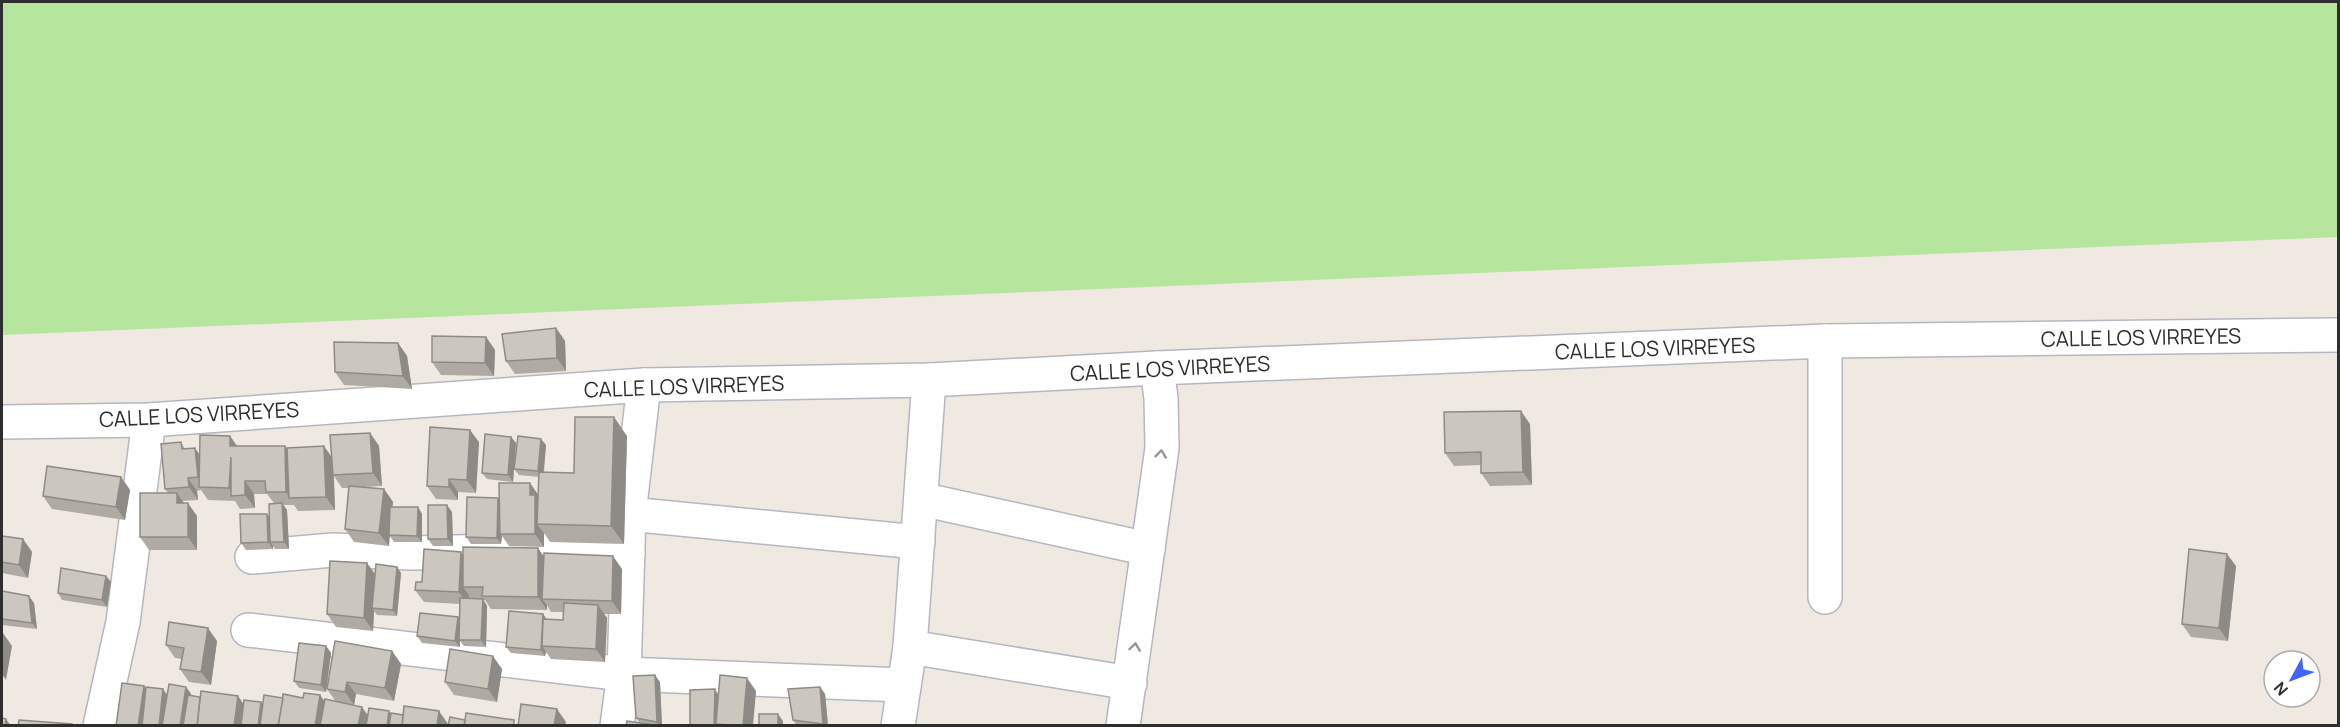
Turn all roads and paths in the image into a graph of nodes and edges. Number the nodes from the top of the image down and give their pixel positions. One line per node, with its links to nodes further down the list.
1 (2338, 335): 2 (street, CALLE LOS VIRREYES)
2 (1825, 341): 3 (street, CALLE LOS VIRREYES); 14 (street)
3 (1157, 368): 4 (street, CALLE LOS VIRREYES); 11 (street, one-way to 3)
4 (929, 380): 5 (street, CALLE LOS VIRREYES); 8 (street)
5 (644, 385): 6 (street, CALLE LOS VIRREYES); 9 (street)
6 (149, 420): 7 (street, CALLE LOS VIRREYES); 20 (street)
7 (2, 422)
8 (921, 499): 10 (street); 11 (street)
9 (629, 514): 10 (street); 12 (street)
10 (918, 542): 16 (street)
11 (1148, 549): 18 (street, one-way to 11)
12 (628, 553): 13 (street); 17 (street)
13 (252, 557)
14 (1825, 597)
15 (248, 630): 17 (street)
16 (909, 647): 18 (street); 19 (street)
17 (624, 674): 19 (street); 21 (street)
18 (1130, 683): 23 (street)
19 (904, 685): 22 (street)
20 (100, 726)
21 (617, 726)
22 (898, 726)
23 (1123, 726)

